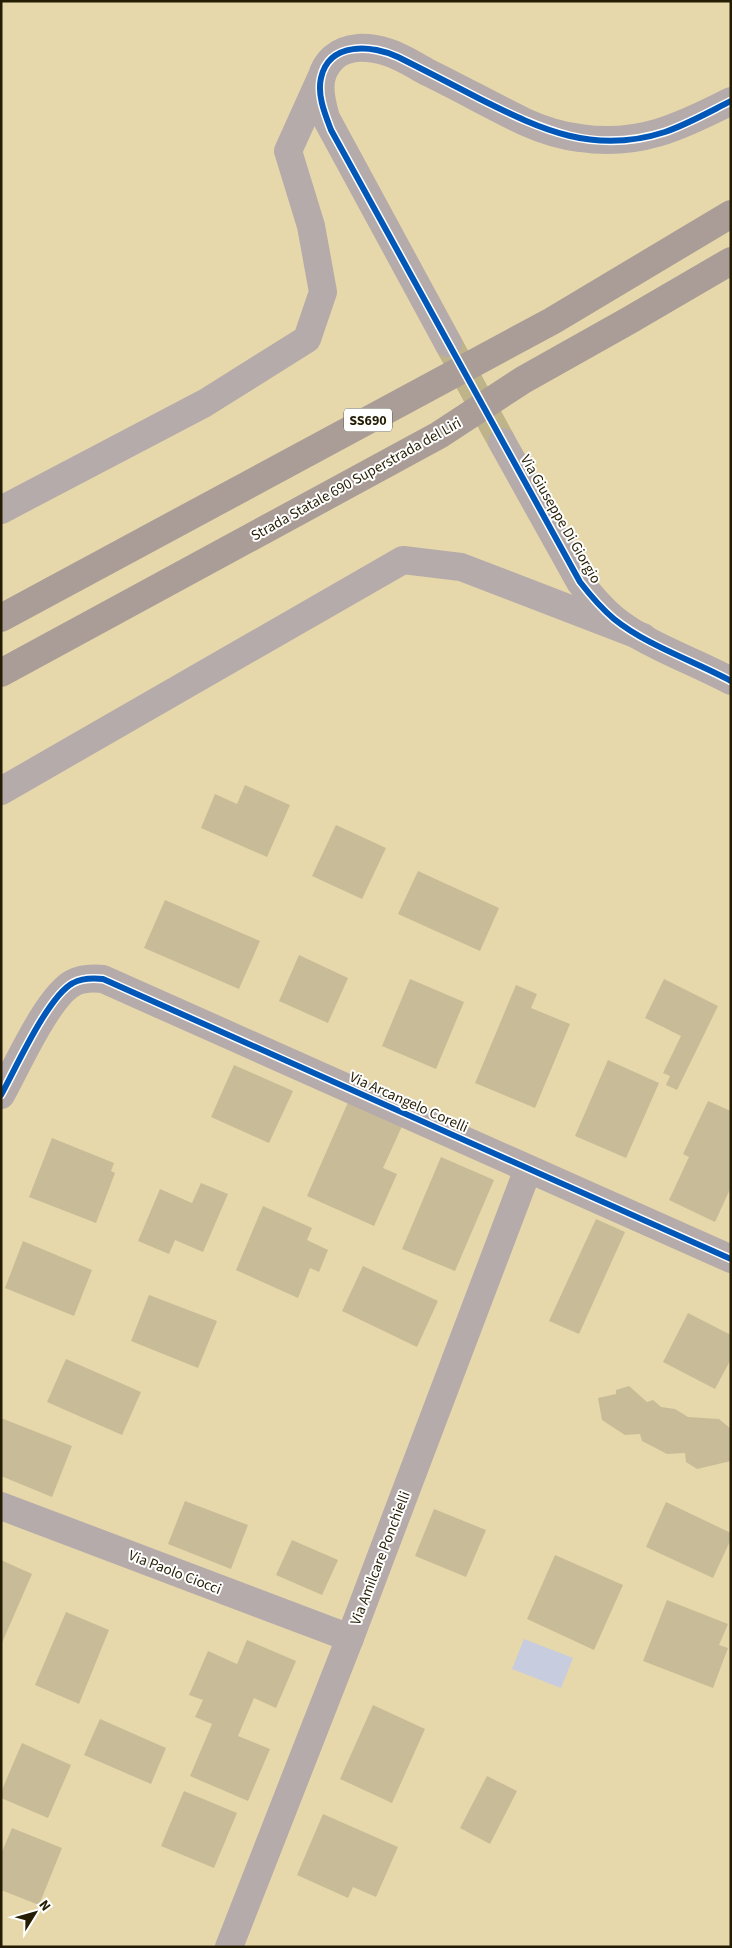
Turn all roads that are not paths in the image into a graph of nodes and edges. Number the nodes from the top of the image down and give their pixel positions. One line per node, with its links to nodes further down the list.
1 (320, 80): 2 (street); 6 (street); 9 (street)
2 (731, 101)
3 (731, 214): 10 (highway, SS690)
4 (731, 261): 7 (highway, Strada Statale 690 Superstrada del Liri)
5 (731, 282): 7 (highway)
6 (448, 343)
7 (440, 435): 12 (highway, Strada Statale 690 Superstrada del Liri)
8 (502, 442): 11 (street, Via Giuseppe Di Giorgio)
9 (1, 510)
10 (1, 618)
11 (643, 637): 13 (street, Via Giuseppe Di Giorgio); 14 (street)
12 (1, 673)
13 (731, 681)
14 (1, 791)
15 (1, 1095): 16 (street, Via Arcangelo Corelli)
16 (528, 1169): 17 (street, Via Arcangelo Corelli); 19 (street, Via Amilcare Ponchielli)
17 (731, 1259)
18 (1, 1506): 19 (street, Via Paolo Ciocci)
19 (350, 1638): 20 (street, Via Amilcare Ponchielli)
20 (229, 1947)

